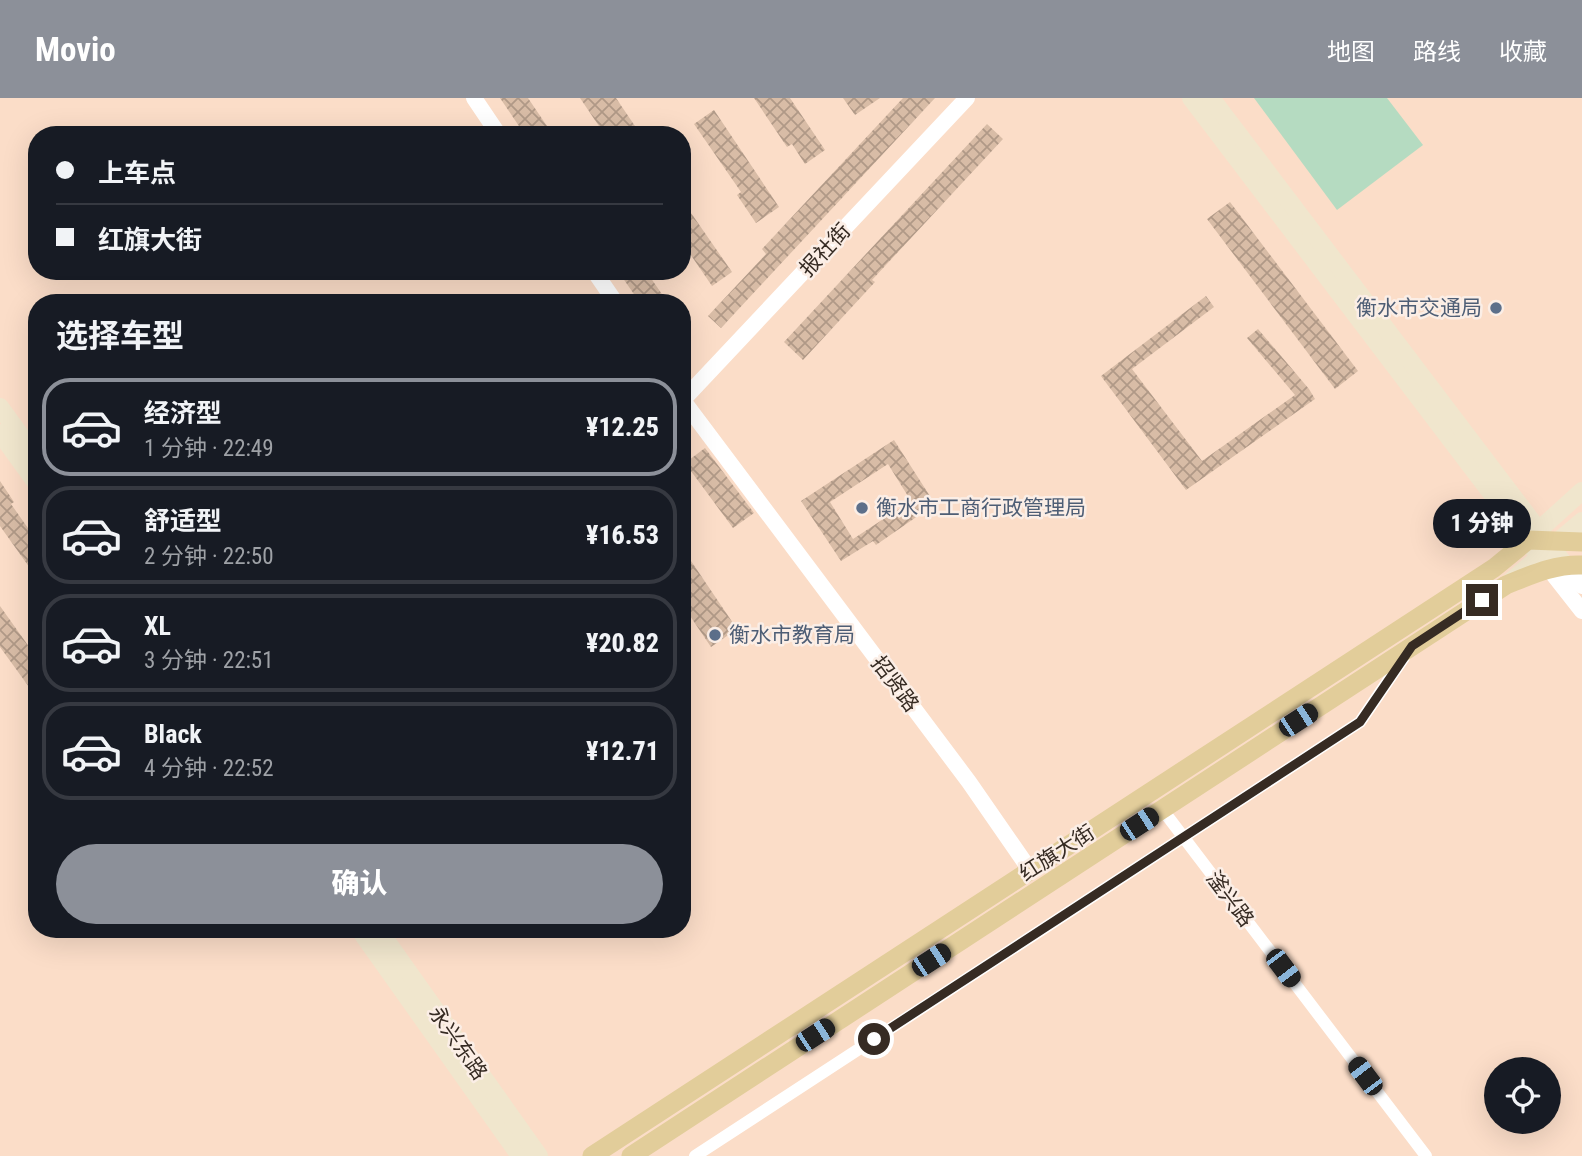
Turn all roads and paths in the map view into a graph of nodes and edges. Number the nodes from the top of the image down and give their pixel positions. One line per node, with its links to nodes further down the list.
1 (474, 98): 5 (street)
2 (967, 98): 6 (street, 报社街)
3 (1191, 98): 15 (main road)
4 (1211, 98): 15 (main road)
5 (493, 126)
6 (691, 391)
7 (0, 407): 10 (main road)
8 (691, 411): 21 (street, 招贤路)
9 (0, 433): 11 (main road)
10 (28, 446)
11 (28, 472)
12 (1582, 491): 15 (main road, 红旗大街)
13 (1582, 521): 15 (main road, 红旗大街)
14 (1582, 542): 15 (main road)
15 (1551, 550): 16 (street); 17 (street); 18 (main road, 红旗大街); 21 (main road, 红旗大街)
16 (1582, 586)
17 (1582, 611)
18 (1412, 646): 19 (main road, 红旗大街); 20 (street)
19 (1162, 809): 20 (street, 滏兴路); 27 (main road, 红旗大街)
20 (1184, 838): 28 (street); 29 (street, 滏兴路)
21 (1030, 870): 26 (main road, 红旗大街)
22 (365, 938): 24 (main road, 永兴东路)
23 (384, 938): 25 (main road, 永兴东路)
24 (520, 1156)
25 (539, 1156)
26 (592, 1156)
27 (631, 1156)
28 (695, 1156)
29 (1426, 1156)

